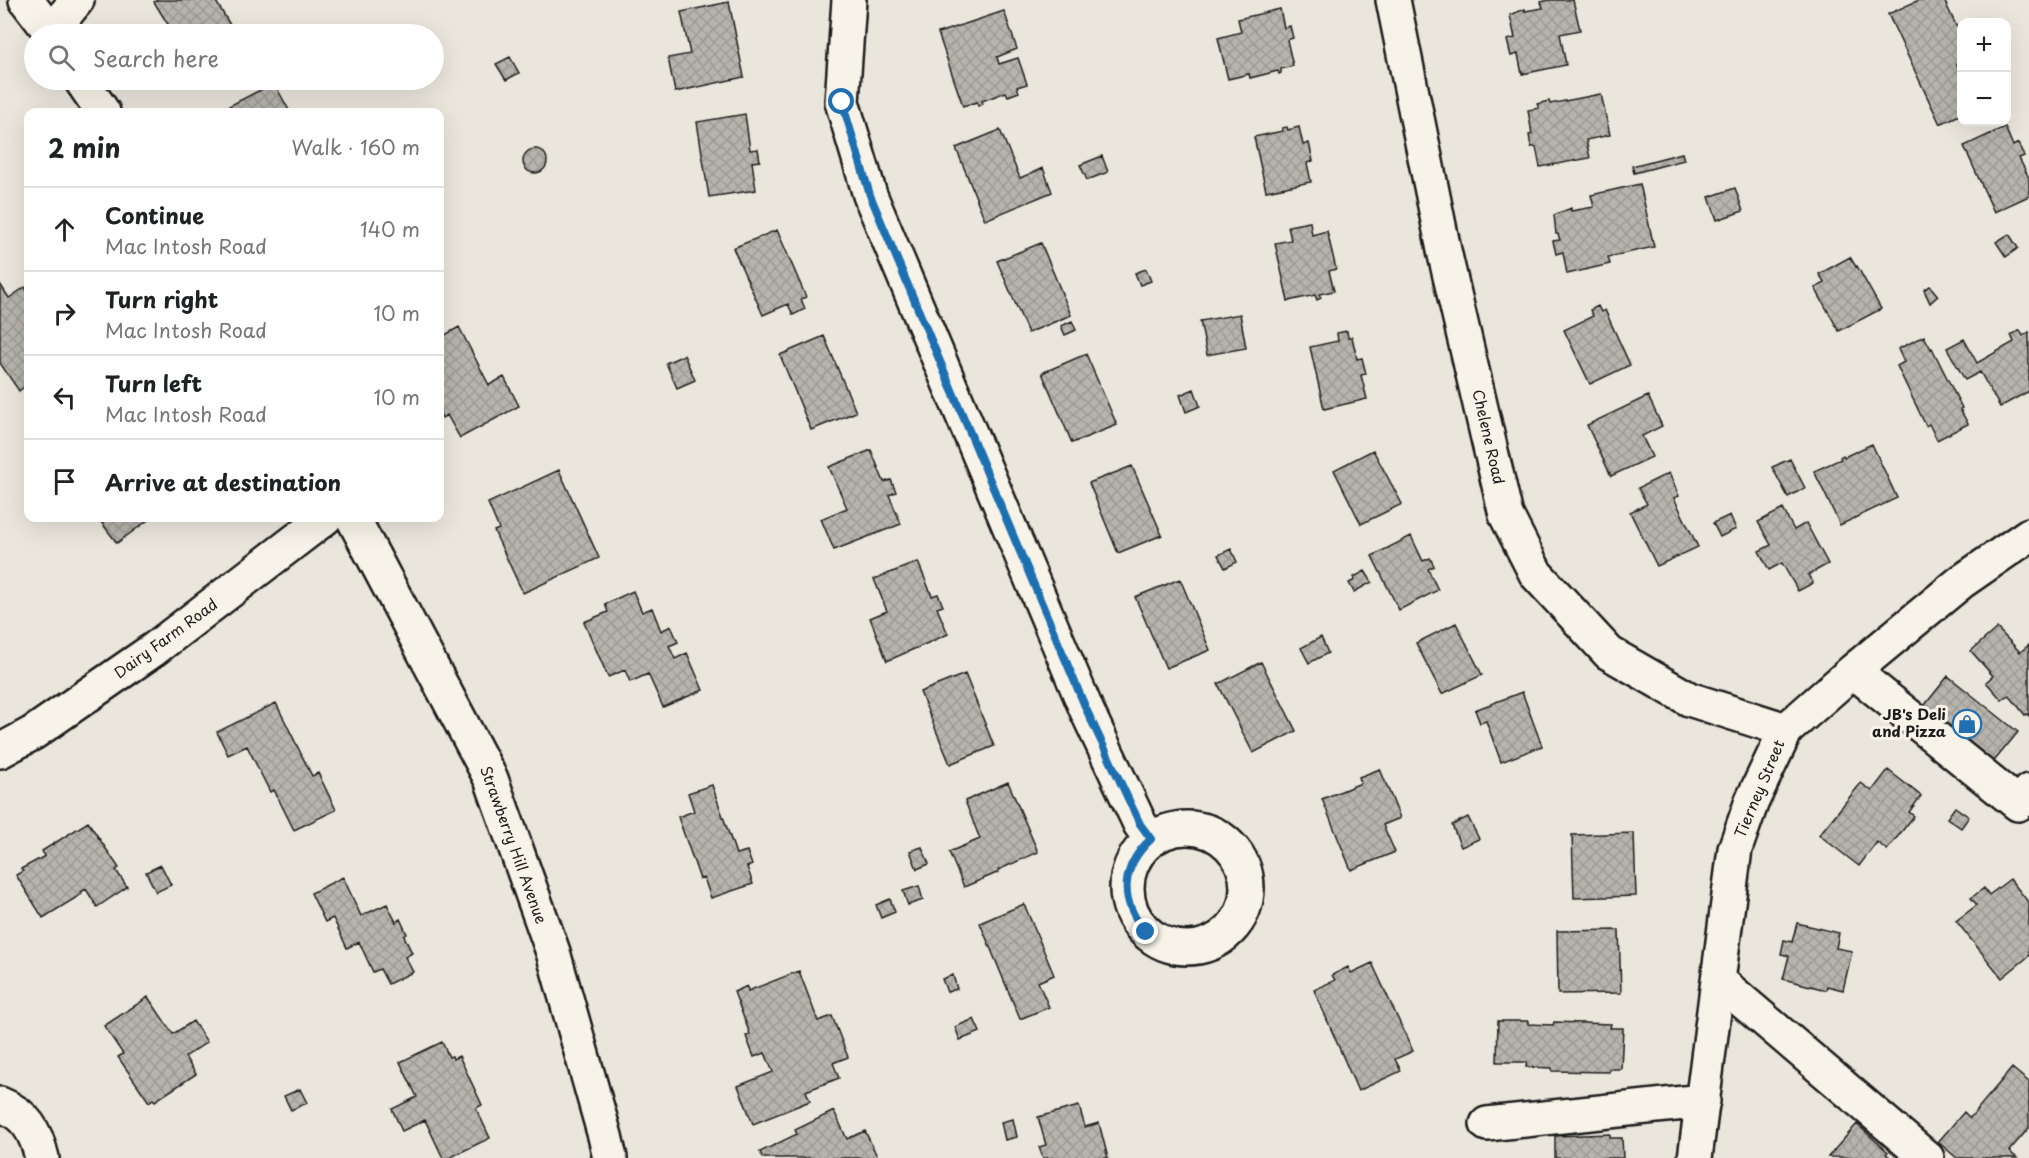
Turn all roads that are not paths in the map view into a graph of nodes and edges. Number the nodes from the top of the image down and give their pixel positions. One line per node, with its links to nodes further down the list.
1 (26, 0): 5 (street)
2 (77, 0): 6 (street)
3 (849, 0): 16 (street)
4 (1393, 0): 13 (street, Chelene Road)
5 (45, 24)
6 (59, 24)
7 (88, 90): 8 (street)
8 (100, 108)
9 (320, 522): 14 (street, Dairy Farm Road)
10 (355, 522): 22 (street, Strawberry Hill Avenue)
11 (2029, 535): 12 (street, Tierney Street)
12 (1853, 671): 13 (street, Tierney Street); 15 (street)
13 (1786, 730): 17 (street, Tierney Street)
14 (0, 751)
15 (2029, 791)
16 (1151, 839)
17 (1719, 981): 18 (street, Tierney Street); 24 (street)
18 (1703, 1101): 20 (street); 23 (street, Tierney Street)
19 (0, 1104): 21 (street)
20 (1487, 1124)
21 (42, 1158)
22 (610, 1158)
23 (1695, 1158)
24 (1927, 1158)

